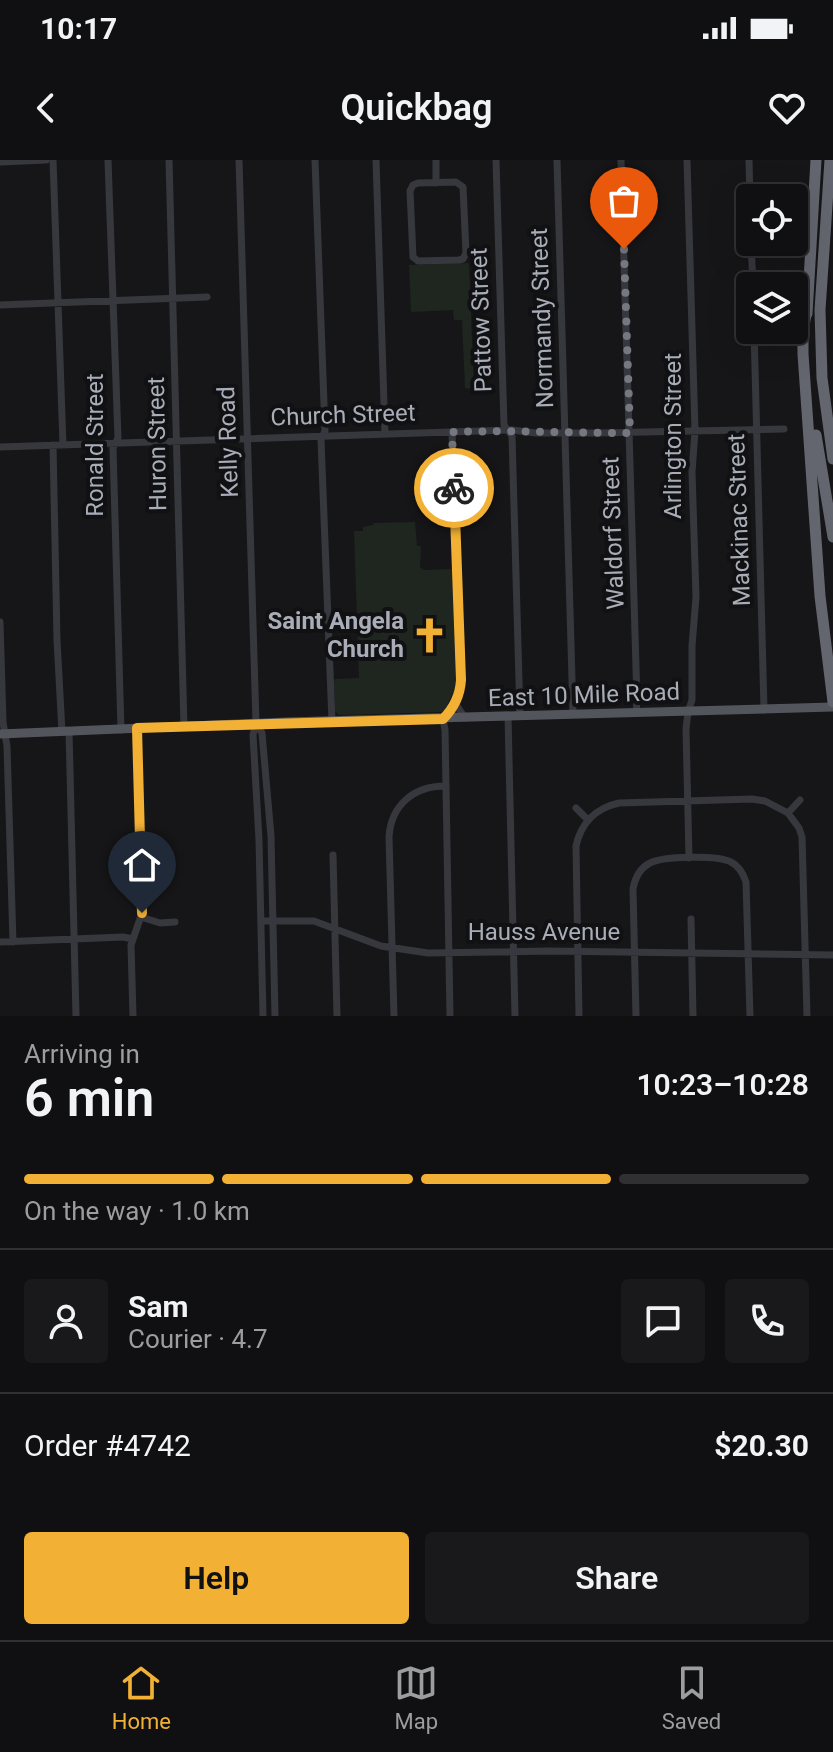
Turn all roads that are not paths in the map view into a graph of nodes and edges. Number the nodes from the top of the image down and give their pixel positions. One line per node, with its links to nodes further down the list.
1 (46, 160): 16 (street)
2 (53, 160): 23 (street)
3 (108, 160): 22 (street, Ronald Street)
4 (169, 160): 21 (street, Huron Street)
5 (239, 160): 39 (street, Kelly Road)
6 (315, 160): 38 (street)
7 (376, 160): 37 (street)
8 (436, 160): 17 (street)
9 (496, 160): 31 (street, Pattow Street)
10 (557, 160): 35 (street, Normandy Street)
11 (621, 160): 36 (street, Waldorf Street)
12 (687, 160): 33 (street, Arlington Street)
13 (749, 160): 18 (street)
14 (816, 160): 19 (highway)
15 (830, 160): 28 (highway)
16 (0, 162)
17 (436, 183): 17 (street)
18 (750, 184)
19 (808, 292)
20 (207, 297): 21 (street)
21 (173, 299): 22 (street); 40 (street, Huron Street)
22 (113, 300): 23 (street); 41 (street, Ronald Street)
23 (58, 303): 24 (street); 43 (street)
24 (0, 305)
25 (808, 328): 46 (highway)
26 (754, 344): 29 (street, Mackinac Street)
27 (803, 344): 48 (highway)
28 (820, 348): 32 (highway); 45 (highway)
29 (757, 429): 30 (street, Church Street); 33 (street, Church Street); 51 (street, Mackinac Street)
30 (784, 429)
31 (508, 430): 34 (street, Church Street); 35 (street, Church Street); 56 (street, Pattow Street)
32 (833, 430)
33 (695, 431): 36 (street, Church Street); 52 (street, Arlington Street)
34 (452, 432): 37 (street, Church Street); 49 (street)
35 (566, 432): 36 (street, Church Street); 54 (street, Normandy Street)
36 (630, 433): 53 (street, Waldorf Street)
37 (385, 434): 38 (street, Church Street)
38 (323, 435): 39 (street, Church Street); 59 (street)
39 (247, 438): 40 (street, Church Street); 60 (street, Kelly Road)
40 (178, 441): 41 (street, Church Street); 61 (street, Huron Street)
41 (115, 443): 43 (street, Church Street); 63 (street, Ronald Street)
42 (53, 445): 43 (street, Church Street); 44 (street, Church Street); 64 (street)
43 (63, 445)
44 (0, 447)
45 (833, 459)
46 (833, 537)
47 (0, 622): 65 (street)
48 (829, 639): 50 (highway)
49 (455, 703): 57 (street); 58 (street)
50 (833, 705): 51 (main road, East 10 Mile Road)
51 (764, 710): 52 (main road, East 10 Mile Road)
52 (688, 712): 53 (main road, East 10 Mile Road); 69 (street, Arlington Street)
53 (636, 713): 54 (main road, East 10 Mile Road)
54 (573, 714): 56 (main road, East 10 Mile Road)
55 (508, 716): 56 (main road, East 10 Mile Road); 57 (main road, East 10 Mile Road); 89 (street)
56 (520, 716)
57 (465, 718): 58 (main road, East 10 Mile Road)
58 (443, 719): 59 (main road, East 10 Mile Road); 67 (street)
59 (332, 722): 60 (main road, East 10 Mile Road)
60 (256, 723): 61 (main road, East 10 Mile Road); 66 (street, Kelly Road); 73 (street, Kelly Road)
61 (184, 727): 62 (main road, East 10 Mile Road)
62 (137, 728): 63 (main road, East 10 Mile Road); 78 (street)
63 (121, 730): 64 (main road, East 10 Mile Road)
64 (65, 732): 65 (main road, East 10 Mile Road); 84 (street)
65 (3, 734): 87 (street)
66 (255, 786): 73 (street); 74 (street, Kelly Road)
67 (445, 786): 88 (street); 92 (street)
68 (800, 800): 71 (street)
69 (688, 801): 71 (street); 72 (street); 76 (street, Arlington Street)
70 (576, 808): 72 (street)
71 (788, 813): 95 (street)
72 (588, 820): 90 (street)
73 (270, 821): 77 (street, Kelly Road)
74 (259, 840): 77 (street); 80 (street, Kelly Road)
75 (333, 855): 83 (street)
76 (689, 858): 91 (street); 94 (street)
77 (272, 864): 81 (street, Kelly Road)
78 (141, 917): 82 (street); 85 (street)
79 (691, 919): 93 (street)
80 (261, 921): 81 (street, Hauss Avenue); 99 (street, Kelly Road)
81 (273, 921): 83 (street, Hauss Avenue); 100 (street, Kelly Road)
82 (175, 922)
83 (335, 928): 88 (street, Hauss Avenue); 101 (street)
84 (74, 939): 85 (street); 87 (street); 97 (street)
85 (133, 939): 98 (street)
86 (0, 942): 87 (street)
87 (13, 942)
88 (392, 948): 92 (street, Hauss Avenue); 102 (street)
89 (513, 951): 90 (street, Hauss Avenue); 92 (street, Hauss Avenue); 104 (street)
90 (577, 951): 91 (street, Hauss Avenue); 105 (street)
91 (635, 952): 93 (street, Hauss Avenue); 106 (street)
92 (449, 953): 103 (street)
93 (692, 953): 94 (street, Hauss Avenue); 107 (street)
94 (749, 954): 95 (street, Hauss Avenue); 108 (street)
95 (806, 955): 96 (street, Hauss Avenue); 109 (street)
96 (833, 955)
97 (76, 1016)
98 (133, 1016)
99 (263, 1016)
100 (275, 1016)
101 (337, 1016)
102 (394, 1016)
103 (450, 1016)
104 (515, 1016)
105 (579, 1016)
106 (636, 1016)
107 (693, 1016)
108 (750, 1016)
109 (807, 1016)

